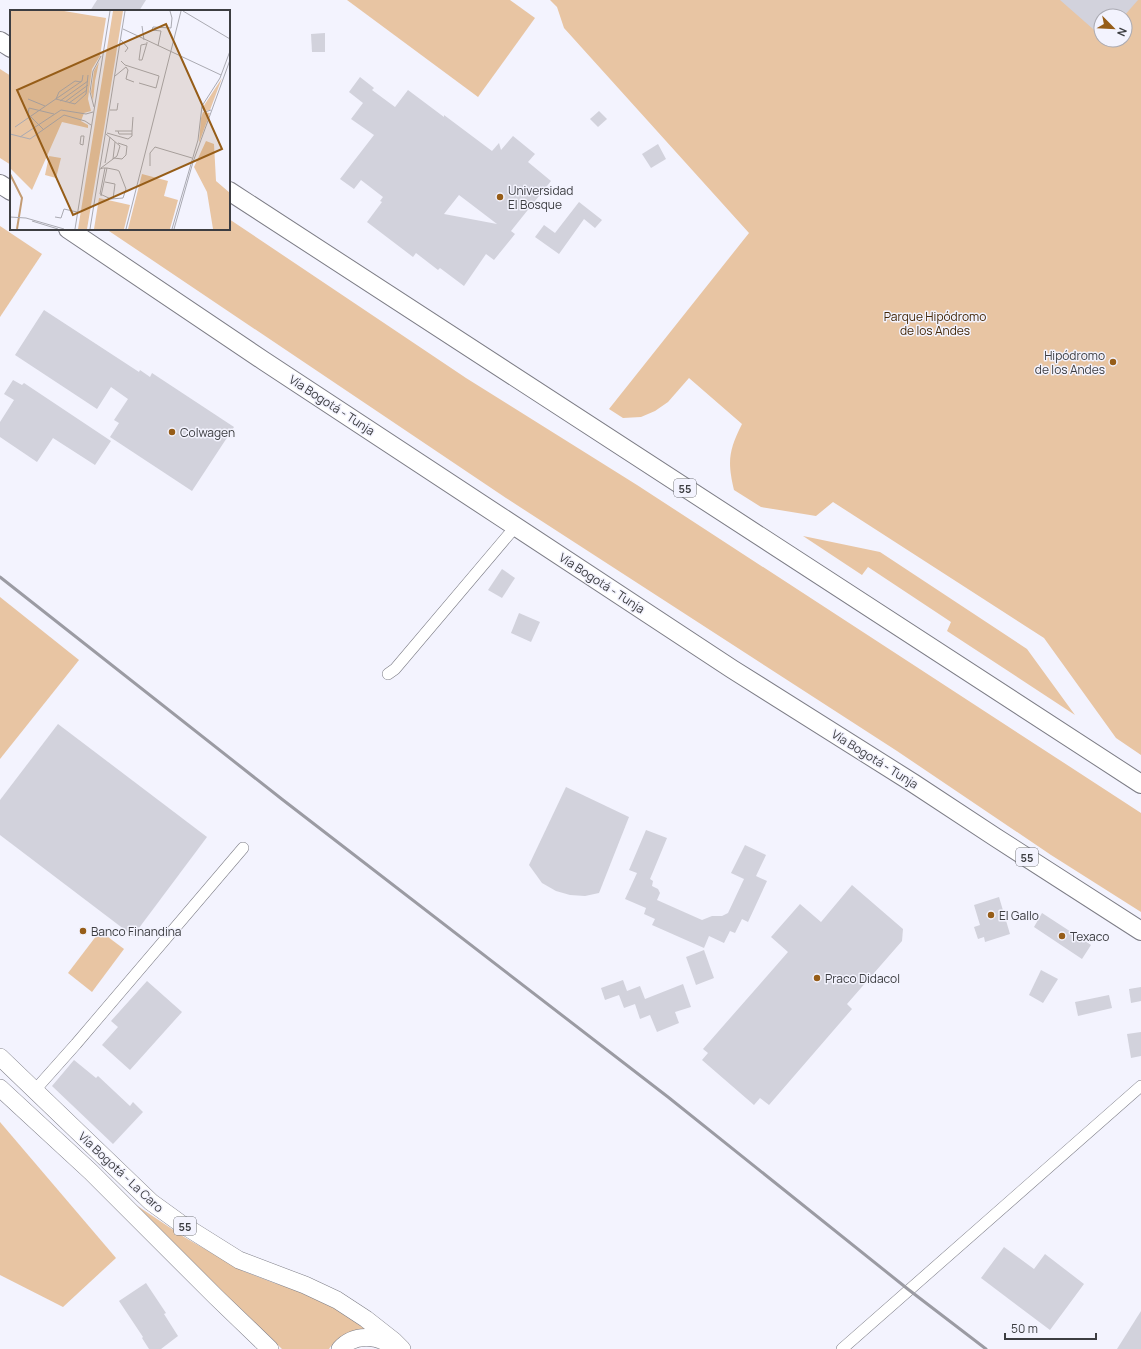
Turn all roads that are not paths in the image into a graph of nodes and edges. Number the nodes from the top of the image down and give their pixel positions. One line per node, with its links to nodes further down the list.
1 (0, 41): 2 (highway)
2 (10, 47)
3 (0, 184): 4 (highway)
4 (10, 190)
5 (230, 192): 9 (highway, 55)
6 (69, 230): 7 (highway, Vía Bogotá - Tunja / 55)
7 (516, 526): 8 (street); 11 (highway, Vía Bogotá - Tunja / 55)
8 (388, 674)
9 (1141, 784)
10 (243, 848): 15 (street)
11 (1141, 931)
12 (0, 1057): 15 (main road, Vía Bogotá - La Caro / 55)
13 (1141, 1086): 20 (street)
14 (0, 1088): 16 (main road, Vía Bogotá - La Caro / 55)
15 (35, 1090): 19 (main road, Vía Bogotá - La Caro / 55)
16 (270, 1349)
17 (340, 1349): 18 (main road)
18 (394, 1349)
19 (402, 1349)
20 (842, 1349)

